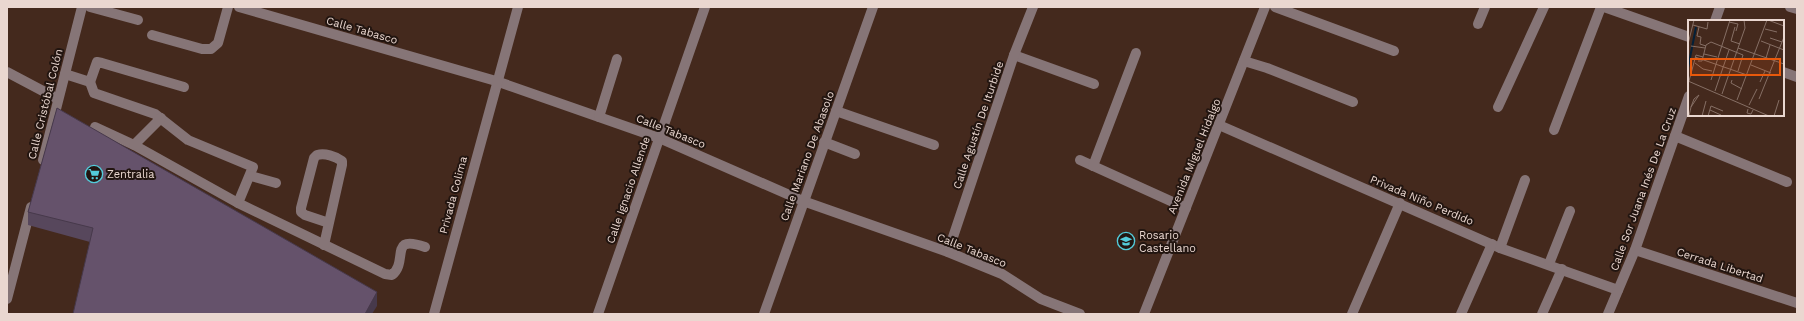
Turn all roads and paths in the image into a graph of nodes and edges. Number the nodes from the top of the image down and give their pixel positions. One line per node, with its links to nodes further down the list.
1 (82, 7): 29 (street, Calle Cristóbal Colón)
2 (90, 7): 17 (street)
3 (228, 7): 20 (street)
4 (239, 7): 31 (street, Calle Tabasco)
5 (518, 7): 31 (street, Privada Colima)
6 (705, 7): 46 (street, Calle Ignacio Allende)
7 (873, 7): 39 (street, Calle Mariano De Abasolo)
8 (1033, 7): 24 (street, Calle Agustín De Iturbide)
9 (1264, 7): 26 (street, Avenida Miguel Hidalgo)
10 (1275, 7): 22 (street)
11 (1485, 7): 19 (street)
12 (1544, 7): 38 (street)
13 (1602, 7): 21 (street); 44 (street)
14 (1720, 7): 18 (street)
15 (1790, 7): 16 (street)
16 (1797, 9)
17 (138, 20)
18 (1715, 20)
19 (1478, 24)
20 (152, 35)
21 (1688, 37)
22 (1394, 51)
23 (1136, 53): 52 (street)
24 (1014, 55): 33 (street); 69 (street, Calle Agustín De Iturbide)
25 (617, 60): 40 (street)
26 (1244, 61): 37 (street); 42 (street, Avenida Miguel Hidalgo)
27 (7, 72): 35 (street)
28 (1784, 72): 30 (street)
29 (65, 74): 32 (street); 35 (street, Calle Cristóbal Colón)
30 (1797, 77)
31 (496, 81): 40 (street, Calle Tabasco); 75 (street, Privada Colima)
32 (90, 82): 34 (street); 41 (street)
33 (1094, 84)
34 (184, 87)
35 (58, 99): 53 (street, Calle Cristóbal Colón)
36 (1688, 99): 45 (street, Calle Sor Juana Inés De La Cruz)
37 (1353, 102)
38 (1498, 107)
39 (836, 111): 47 (street, Calle Mariano De Abasolo); 49 (street)
40 (599, 117): 46 (street, Calle Tabasco)
41 (161, 118): 48 (street); 54 (street)
42 (1219, 125): 61 (street, Privada Niño Perdido); 62 (street, Avenida Miguel Hidalgo)
43 (95, 127): 48 (street)
44 (1554, 130)
45 (1675, 136): 56 (street); 68 (street, Calle Sor Juana Inés De La Cruz)
46 (659, 138): 59 (street, Calle Tabasco); 76 (street, Calle Ignacio Allende)
47 (824, 142): 50 (street); 59 (street, Calle Mariano De Abasolo)
48 (134, 145): 60 (street)
49 (934, 145)
50 (855, 154)
51 (1080, 160): 52 (street)
52 (1093, 166): 62 (street)
53 (40, 171)
54 (251, 176): 57 (street); 60 (street)
55 (1525, 180): 66 (street)
56 (1787, 182)
57 (276, 183)
58 (34, 193): 73 (street)
59 (803, 201): 69 (street, Calle Tabasco); 77 (street, Calle Mariano De Abasolo)
60 (238, 203): 65 (street)
61 (1400, 203): 66 (street, Privada Niño Perdido); 80 (street)
62 (1186, 208): 79 (street, Avenida Miguel Hidalgo)
63 (1570, 211): 70 (street)
64 (329, 223): 64 (street); 65 (street)
65 (324, 245): 67 (street)
66 (1496, 246): 70 (street, Privada Niño Perdido); 81 (street)
67 (425, 247)
68 (1635, 250): 72 (street, Calle Sor Juana Inés De La Cruz); 74 (street, Cerrada Libertad)
69 (948, 252): 78 (street, Calle Tabasco)
70 (1549, 264): 71 (street, Privada Niño Perdido)
71 (1562, 269): 72 (street, Privada Niño Perdido); 82 (street)
72 (1618, 290): 83 (street, Calle Sor Juana Inés De La Cruz)
73 (7, 299)
74 (1797, 303)
75 (434, 314)
76 (598, 314)
77 (764, 314)
78 (1080, 314)
79 (1144, 314)
80 (1352, 314)
81 (1461, 314)
82 (1542, 314)
83 (1608, 314)

